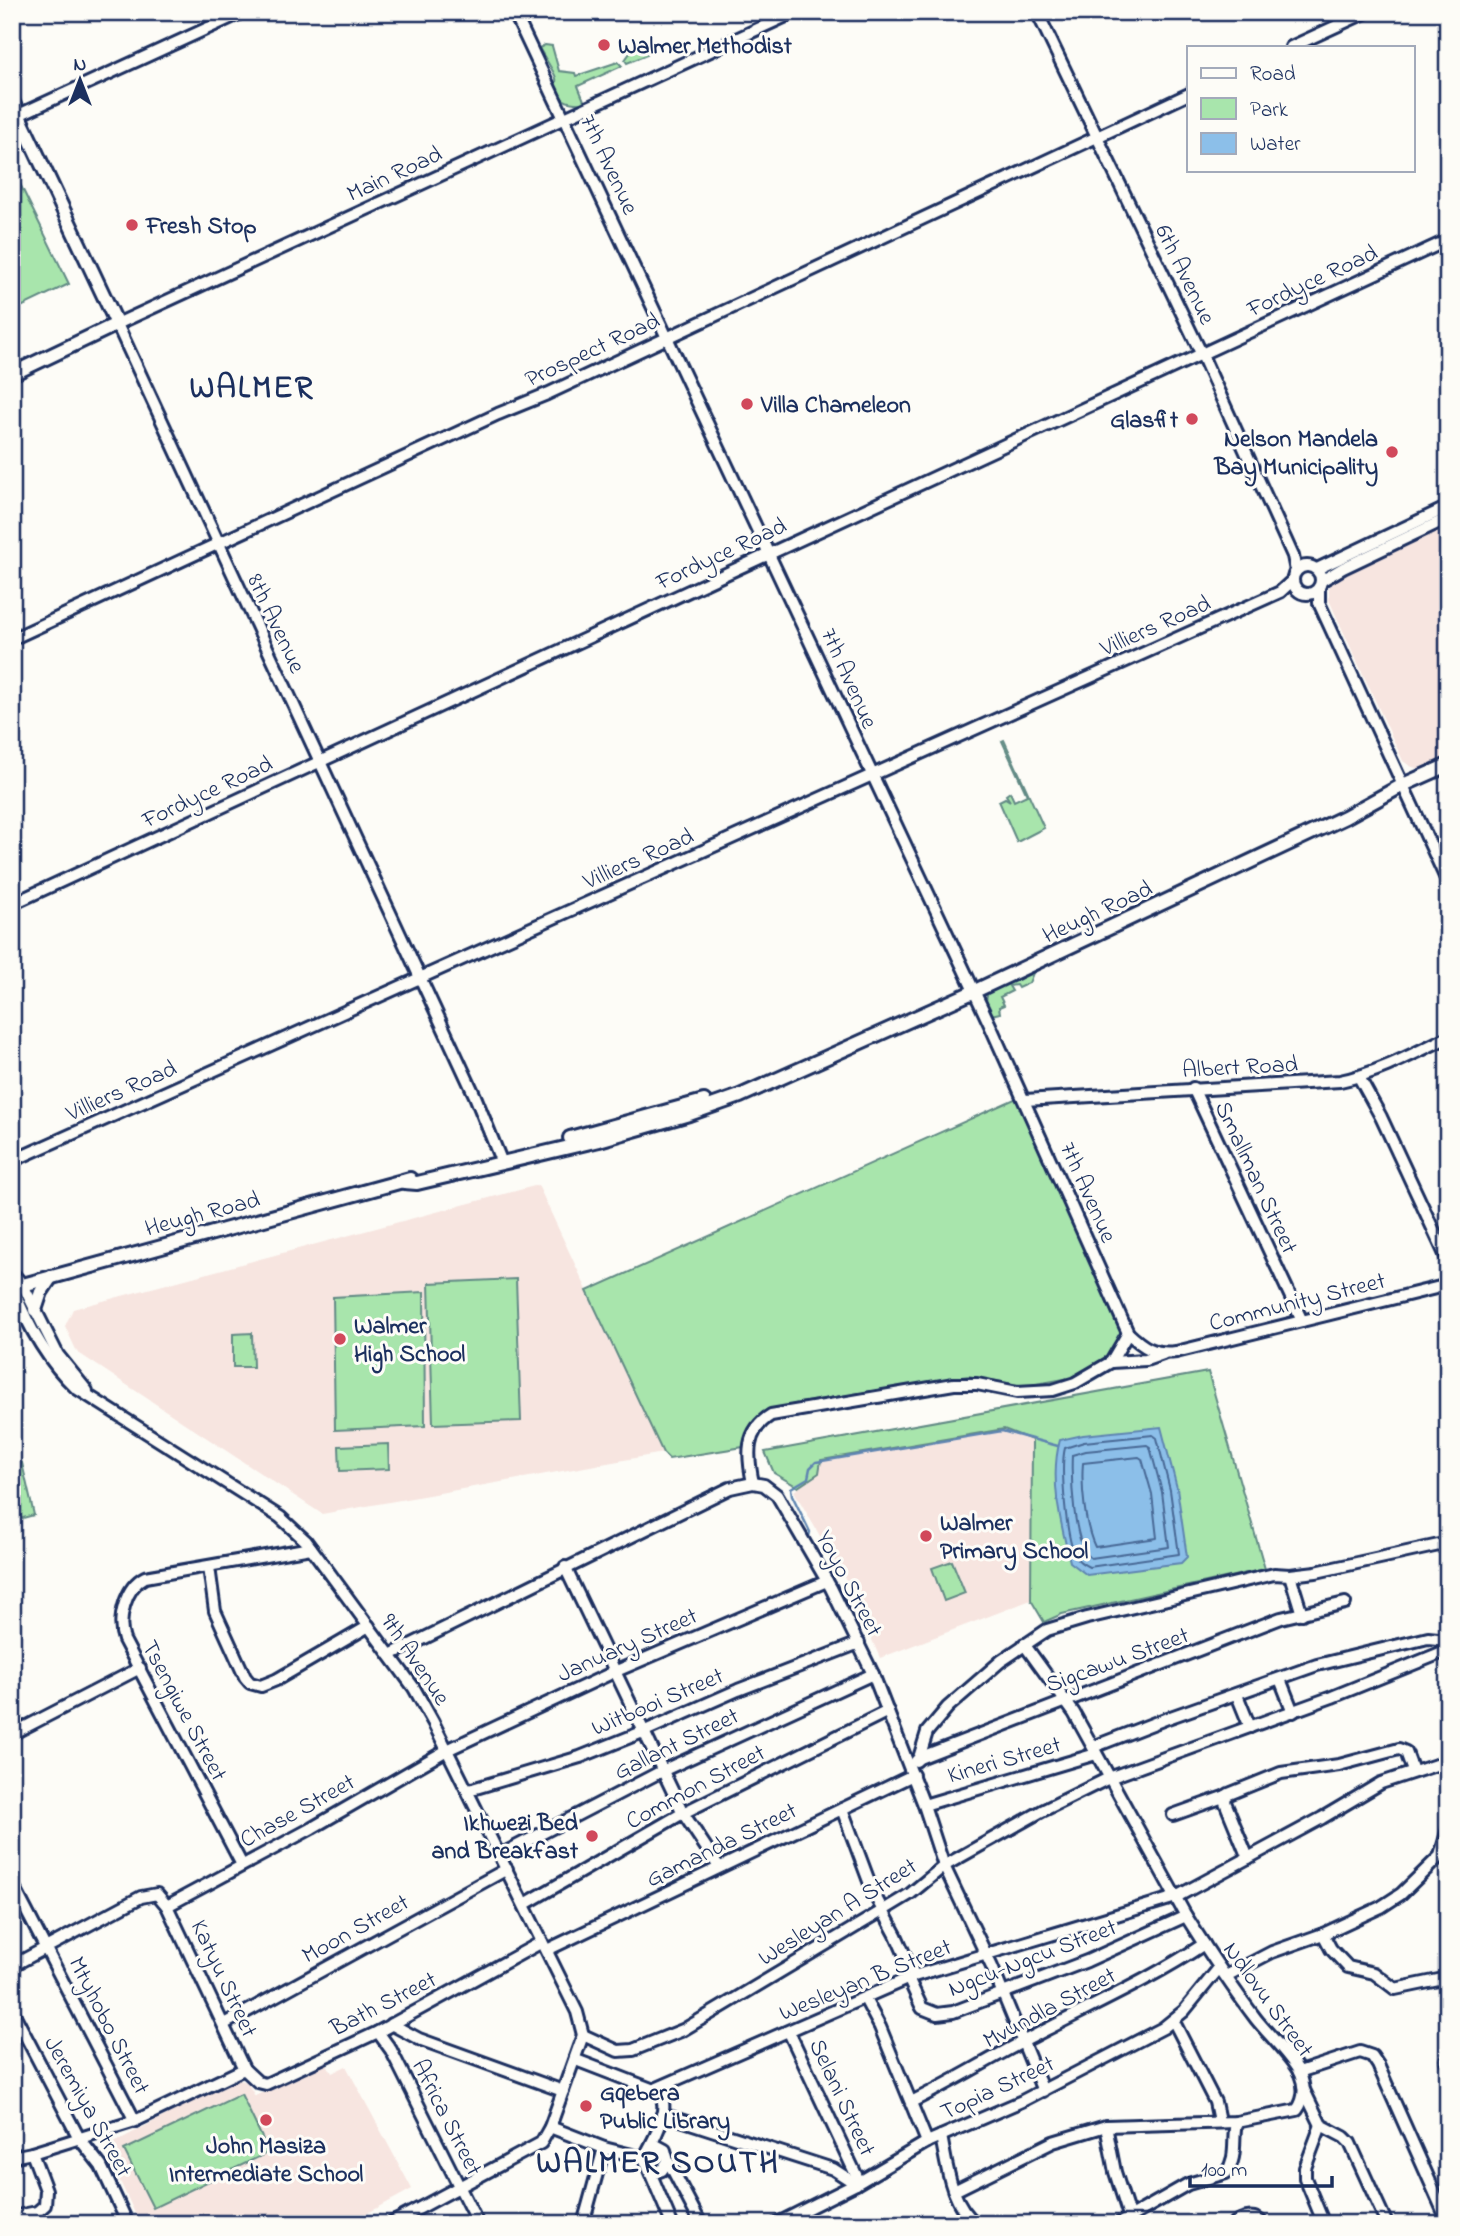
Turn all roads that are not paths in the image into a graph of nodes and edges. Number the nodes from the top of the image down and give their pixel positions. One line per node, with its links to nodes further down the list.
1 (243, 12): 9 (street)
2 (514, 12): 10 (street, 7th Avenue)
3 (795, 12): 10 (street, Main Road)
4 (1037, 12): 11 (street, 6th Avenue)
5 (1367, 12): 6 (street)
6 (1293, 46)
7 (1187, 95): 11 (street, Prospect Road)
8 (12, 101): 9 (main road, 8th Avenue)
9 (16, 116): 13 (main road, 8th Avenue)
10 (565, 118): 13 (street, Main Road); 14 (street, 7th Avenue)
11 (1097, 136): 14 (street, Prospect Road); 15 (street, 6th Avenue)
12 (1448, 240): 15 (street, Fordyce Road)
13 (117, 324): 16 (main road, Main Road); 19 (street, 8th Avenue)
14 (668, 337): 19 (street, Prospect Road); 20 (street, 7th Avenue)
15 (1202, 355): 20 (street, Fordyce Road); 21 (street, 6th Avenue)
16 (12, 374)
17 (1448, 507): 21 (street, Villiers Road)
18 (1448, 518): 22 (street)
19 (217, 544): 23 (street, Prospect Road); 24 (street, 8th Avenue)
20 (770, 553): 24 (street, Fordyce Road); 26 (street, 7th Avenue)
21 (1302, 575): 22 (street, 6th Avenue); 22 (street); 26 (street, Villiers Road)
22 (1316, 588): 27 (street, 6th Avenue)
23 (12, 639)
24 (320, 762): 29 (street, Fordyce Road); 30 (street, 8th Avenue)
25 (1448, 765): 27 (main road, Heugh Road)
26 (872, 776): 30 (street, Villiers Road); 31 (street, 7th Avenue)
27 (1403, 785): 28 (street, 6th Avenue); 31 (main road, Heugh Road)
28 (1448, 883)
29 (12, 904)
30 (421, 978): 36 (street, 8th Avenue); 37 (street, Villiers Road)
31 (975, 991): 35 (street, 7th Avenue); 36 (main road, Heugh Road)
32 (1448, 1037): 33 (street, Albert Road)
33 (1359, 1077): 34 (street, Albert Road); 38 (street)
34 (1193, 1088): 35 (street, Albert Road); 44 (street, Smallman Street)
35 (1025, 1100): 45 (street, 7th Avenue)
36 (501, 1159): 40 (main road, Heugh Road)
37 (12, 1161)
38 (1448, 1261)
39 (12, 1273): 42 (street, 9th Avenue)
40 (51, 1277): 42 (main road, Heugh Road); 43 (main road)
41 (1448, 1285): 44 (street, Community Street)
42 (15, 1286): 43 (street, 9th Avenue); 48 (street, 9th Avenue)
43 (35, 1310): 48 (street, 9th Avenue)
44 (1302, 1321): 46 (street, Community Street)
45 (1128, 1333): 46 (street); 47 (street)
46 (1160, 1353): 47 (street, Community Street)
47 (1111, 1362): 49 (street)
48 (98, 1403): 51 (street, 9th Avenue)
49 (753, 1483): 53 (street); 55 (street, Yoyo Street)
50 (1448, 1543): 54 (street)
51 (311, 1548): 52 (street, Tsengiwe Street); 58 (street, 9th Avenue)
52 (209, 1567): 58 (street); 64 (street, Tsengiwe Street)
53 (565, 1567): 63 (street); 65 (street)
54 (1290, 1575): 57 (street); 61 (street)
55 (827, 1581): 60 (street, Yoyo Street); 65 (street, January Street)
56 (1345, 1603): 57 (street, Sigcawu Street)
57 (1302, 1614): 69 (street, Sigcawu Street)
58 (369, 1626): 63 (street, 9th Avenue)
59 (1448, 1640): 67 (street, Kineri Street)
60 (859, 1643): 66 (street, Yoyo Street); 73 (street, Witbooi Street)
61 (1024, 1644): 69 (street, Ndlovu Street); 77 (street)
62 (1448, 1650): 71 (street, Wesleyan A Street)
63 (390, 1655): 75 (street, 9th Avenue)
64 (140, 1668): 74 (street); 93 (street, Tsengiwe Street)
65 (614, 1672): 73 (street); 75 (street, January Street)
66 (873, 1674): 70 (street, Yoyo Street); 79 (street, Gallant Street)
67 (1280, 1679): 68 (street, Kineri Street); 71 (street)
68 (1237, 1695): 72 (street); 76 (street, Kineri Street)
69 (1065, 1700): 76 (street, Ndlovu Street); 77 (street, Sigcawu Street)
70 (888, 1710): 81 (street, Yoyo Street); 87 (street, Common Street)
71 (1293, 1712): 72 (street, Wesleyan A Street)
72 (1250, 1727): 82 (street, Wesleyan A Street)
73 (645, 1731): 79 (street); 83 (street, Witbooi Street)
74 (12, 1734)
75 (447, 1750): 83 (street, 9th Avenue); 93 (street, Chase Street)
76 (1095, 1751): 82 (street, Ndlovu Street); 85 (street, Kineri Street)
77 (919, 1758): 81 (street)
78 (1448, 1761): 80 (street, Wesleyan B Street)
79 (662, 1771): 87 (street); 91 (street, Gallant Street)
80 (1413, 1771): 84 (street); 92 (street, Wesleyan B Street)
81 (912, 1772): 85 (street, Yoyo Street); 86 (street, Gamanda Street)
82 (1109, 1778): 94 (street, Wesleyan A Street); 98 (street, Ndlovu Street)
83 (469, 1790): 91 (street, 9th Avenue)
84 (1226, 1796): 88 (street); 92 (street)
85 (924, 1805): 94 (street, Yoyo Street)
86 (842, 1809): 95 (street, Gamanda Street); 102 (street, Ngcu-Ngcu Street)
87 (683, 1813): 95 (street); 100 (street, Common Street)
88 (1173, 1815)
89 (1448, 1829): 90 (street)
90 (1444, 1854): 104 (street)
91 (500, 1855): 96 (street, 9th Avenue)
92 (1248, 1858): 98 (street, Wesleyan B Street)
93 (242, 1865): 101 (street, Chase Street)
94 (944, 1866): 102 (street, Wesleyan A Street); 108 (street, Yoyo Street)
95 (719, 1867): 106 (street, Gamanda Street)
96 (507, 1869): 100 (street, 9th Avenue); 118 (street, Moon Street)
97 (12, 1883): 99 (street, Mtyhobo Street)
98 (1176, 1897): 103 (street, Ndlovu Street); 108 (street, Wesleyan B Street)
99 (16, 1899): 107 (street, Mtyhobo Street)
100 (525, 1904): 106 (street, 9th Avenue)
101 (167, 1906): 107 (street); 118 (street, Katyu Street)
102 (883, 1911): 111 (street, Ngcu-Ngcu Street); 122 (street, Wesleyan A Street)
103 (1186, 1916): 105 (street, Ndlovu Street); 113 (street, Ngcu-Ngcu Street)
104 (1323, 1934): 110 (street); 112 (street)
105 (1204, 1944): 110 (street, Ndlovu Street); 123 (street, Mvundla Street)
106 (544, 1946): 119 (street, Bath Street); 122 (street, 9th Avenue)
107 (48, 1948): 109 (street); 133 (street, Mtyhobo Street)
108 (985, 1955): 111 (street, Wesleyan B Street); 113 (street, Yoyo Street)
109 (12, 1966)
110 (1223, 1972): 116 (street, Topia Street); 126 (street, Ndlovu Street)
111 (912, 1978): 113 (street, Ngcu-Ngcu Street); 114 (street, Wesleyan B Street)
112 (1448, 1978)
113 (1003, 1993): 123 (street, Yoyo Street)
114 (865, 1999): 121 (street, Wesleyan B Street); 131 (street)
115 (12, 2010): 117 (street, Jeremiya Street)
116 (1174, 2022): 130 (street, Topia Street); 134 (street)
117 (15, 2024): 140 (street, Jeremiya Street)
118 (224, 2024): 125 (street, Katyu Street)
119 (391, 2024): 120 (street, Bath Street); 129 (street)
120 (378, 2032): 125 (street, Bath Street); 150 (street, Africa Street)
121 (789, 2032): 127 (street, Wesleyan B Street); 149 (street, Selani Street)
122 (583, 2035): 124 (street)
123 (1023, 2041): 130 (street, Yoyo Street); 131 (street, Mvundla Street)
124 (576, 2060): 127 (street); 129 (street)
125 (244, 2069): 133 (street, Mtyhobo Street)
126 (1299, 2072): 128 (street, Ndlovu Street); 155 (street)
127 (655, 2089): 132 (street)
128 (1304, 2090): 135 (street, Ndlovu Street); 136 (street)
129 (564, 2091): 138 (street)
130 (1043, 2091): 139 (street, Topia Street)
131 (911, 2102): 141 (street)
132 (663, 2115): 142 (street); 149 (street)
133 (135, 2121): 140 (street, Mtyhobo Street)
134 (1219, 2121): 135 (street, Ndlovu Street); 137 (street, Ndlovu Street)
135 (1236, 2122): 153 (street)
136 (1321, 2125): 166 (street); 167 (street)
137 (1106, 2126): 151 (street, Ndlovu Street); 153 (street)
138 (550, 2127): 143 (street); 150 (street)
139 (941, 2136): 141 (street, Topia Street); 151 (street)
140 (79, 2138): 144 (street, Mtyhobo Street); 157 (street, Jeremiya Street)
141 (927, 2142): 149 (street, Topia Street)
142 (652, 2143): 146 (street); 147 (street)
143 (604, 2148): 146 (street); 159 (street)
144 (32, 2153): 145 (street, Mtyhobo Street); 152 (street)
145 (12, 2157)
146 (644, 2158): 148 (street)
147 (668, 2161): 148 (street); 161 (street)
148 (650, 2171): 160 (street)
149 (858, 2182): 162 (street, Topia Street)
150 (459, 2186): 156 (street); 158 (street, Africa Street)
151 (954, 2191): 163 (street)
152 (12, 2217)
153 (1131, 2221): 164 (street)
154 (1259, 2221): 165 (street)
155 (1448, 2221)
156 (394, 2223)
157 (128, 2224)
158 (478, 2224)
159 (583, 2224)
160 (672, 2224)
161 (702, 2224)
162 (776, 2224)
163 (977, 2224)
164 (1118, 2224)
165 (1233, 2224)
166 (1325, 2224)
167 (1387, 2224)

